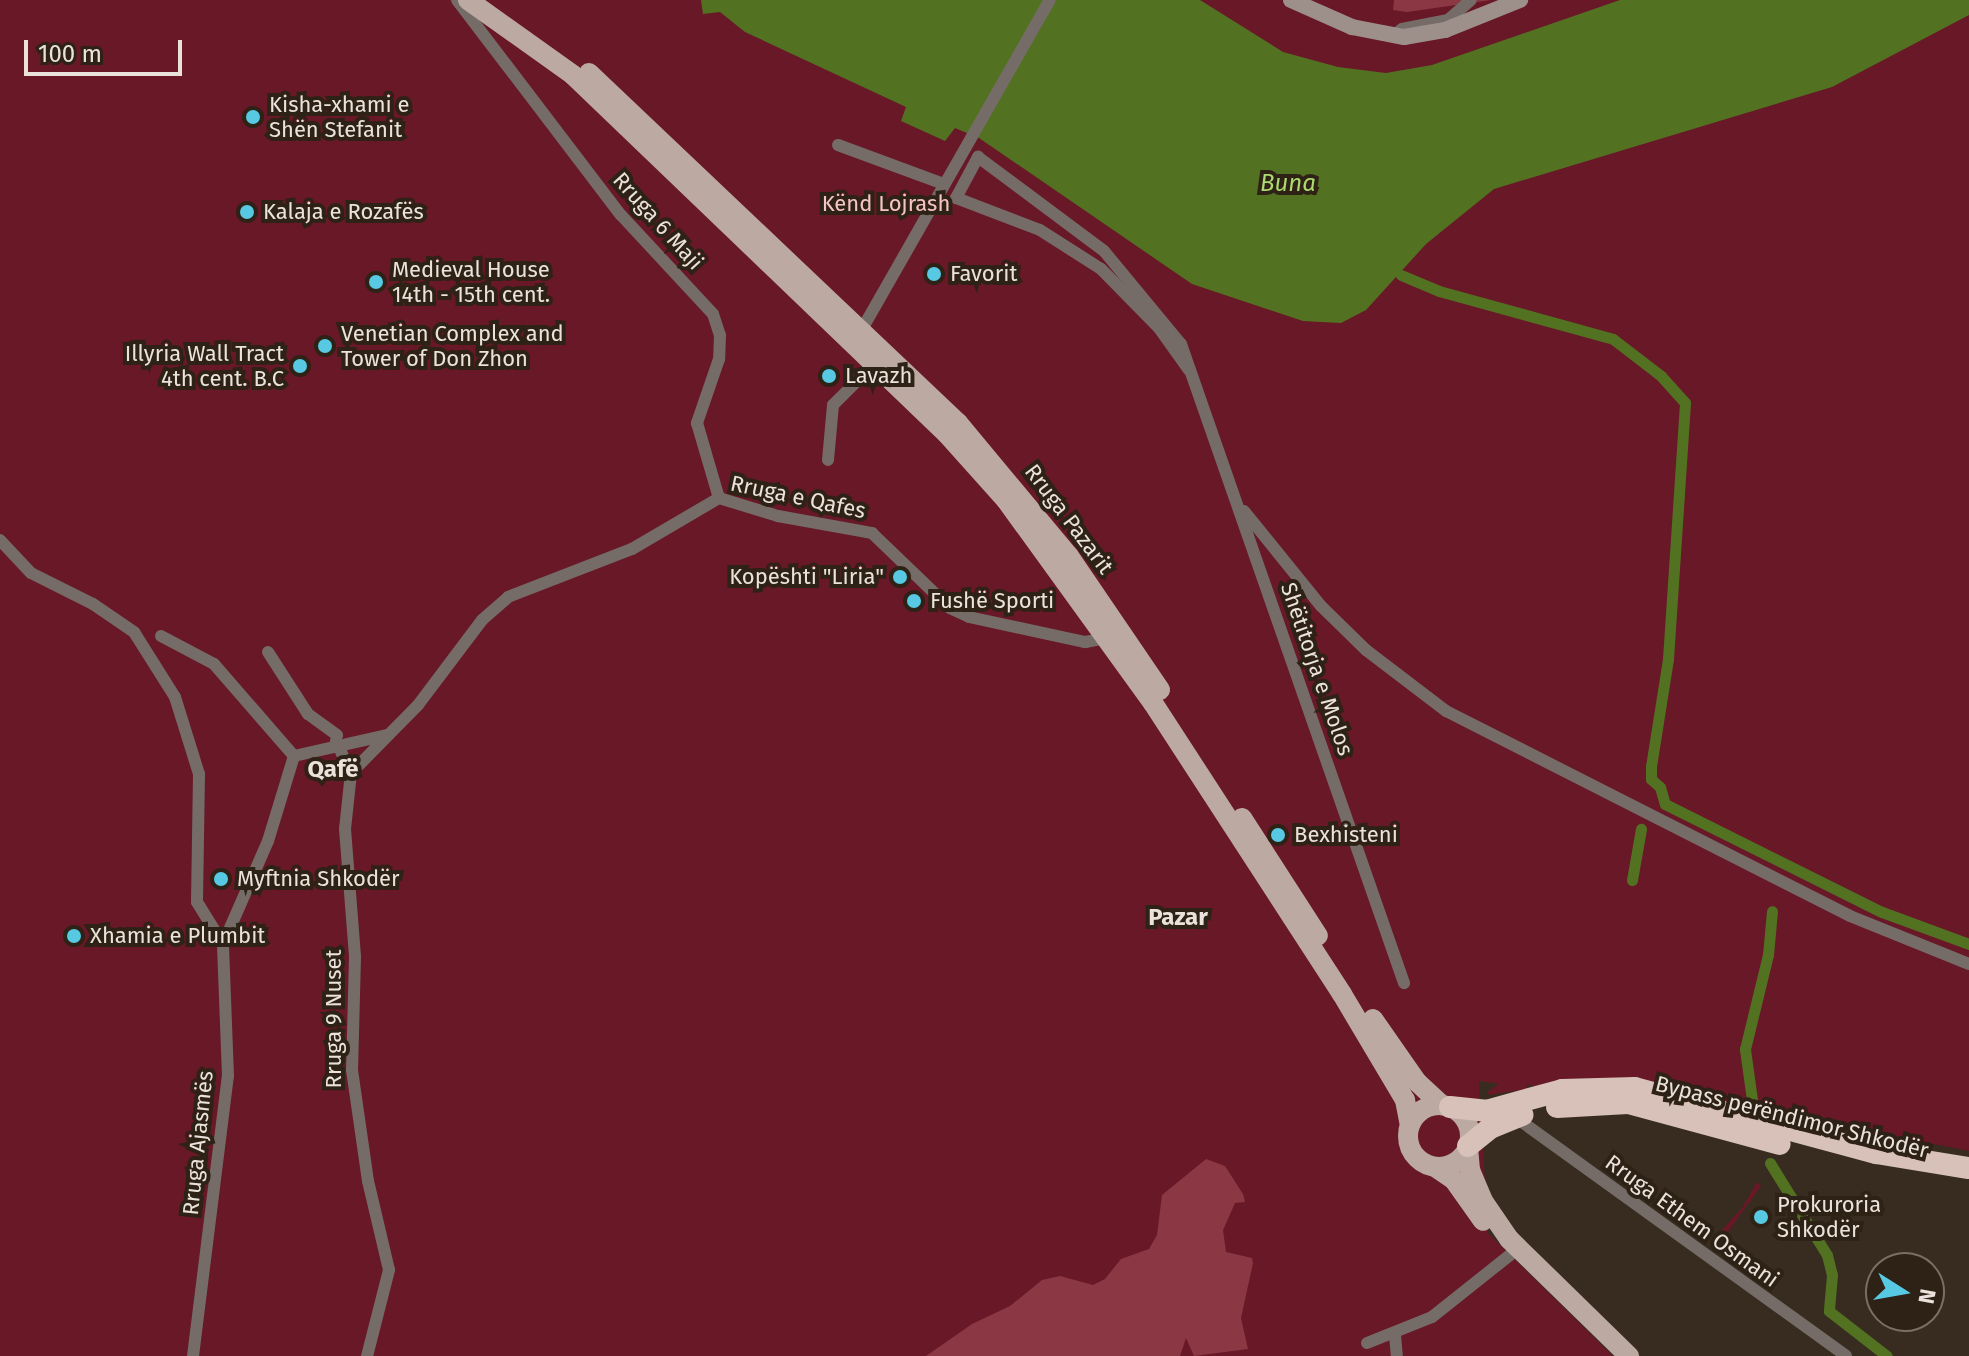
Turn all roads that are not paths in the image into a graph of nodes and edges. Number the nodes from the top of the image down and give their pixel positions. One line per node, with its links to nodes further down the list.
1 (457, 0): 16 (street, Rruga 6 Maji)
2 (468, 0): 9 (main road)
3 (489, 0): 9 (main road)
4 (1050, 0): 11 (street)
5 (1291, 0): 8 (main road)
6 (1471, 0): 8 (street)
7 (1520, 0): 8 (main road)
8 (1393, 36)
9 (560, 56): 12 (main road, Rruga Pazarit); 13 (main road, Rruga Pazarit)
10 (838, 145): 11 (street)
11 (944, 184): 12 (street)
12 (861, 331): 28 (main road, Rruga Pazarit)
13 (874, 364): 15 (street); 20 (main road, Rruga Pazarit)
14 (1189, 370): 14 (street, Shëtitorja e Molos); 17 (street, Shëtitorja e Molos)
15 (828, 460)
16 (719, 498): 20 (street, Rruga e Qafes); 22 (street, Rruga e Qafes)
17 (1237, 502): 26 (street); 27 (street, Shëtitorja e Molos)
18 (0, 540): 25 (street)
19 (161, 636): 23 (street)
20 (1107, 638): 30 (main road, Rruga Pazarit)
21 (268, 652): 24 (street)
22 (387, 735): 23 (street); 24 (street, Rruga e Qafes)
23 (294, 756): 25 (street, Rruga Ajasmës)
24 (351, 773): 39 (street, Rruga 9 Nuset)
25 (223, 944): 38 (street, Rruga Ajasmës)
26 (1969, 964)
27 (1404, 983)
28 (1446, 1106): 29 (highway); 30 (main road); 31 (main road)
29 (1512, 1112): 31 (highway, Bypass perëndimor Shkodër); 33 (highway, Bypass perëndimor Shkodër); 34 (highway, Bypass perëndimor Shkodër); 43 (street, Rruga Ethem Osmani)
30 (1410, 1126): 32 (main road)
31 (1468, 1146): 32 (main road); 42 (main road)
32 (1435, 1167): 35 (main road)
33 (1969, 1168)
34 (1969, 1183)
35 (1510, 1255): 36 (street); 41 (main road)
36 (1395, 1335): 37 (street); 40 (street)
37 (1367, 1343)
38 (193, 1356)
39 (367, 1356)
40 (1397, 1356)
41 (1614, 1356)
42 (1629, 1356)
43 (1846, 1356)

